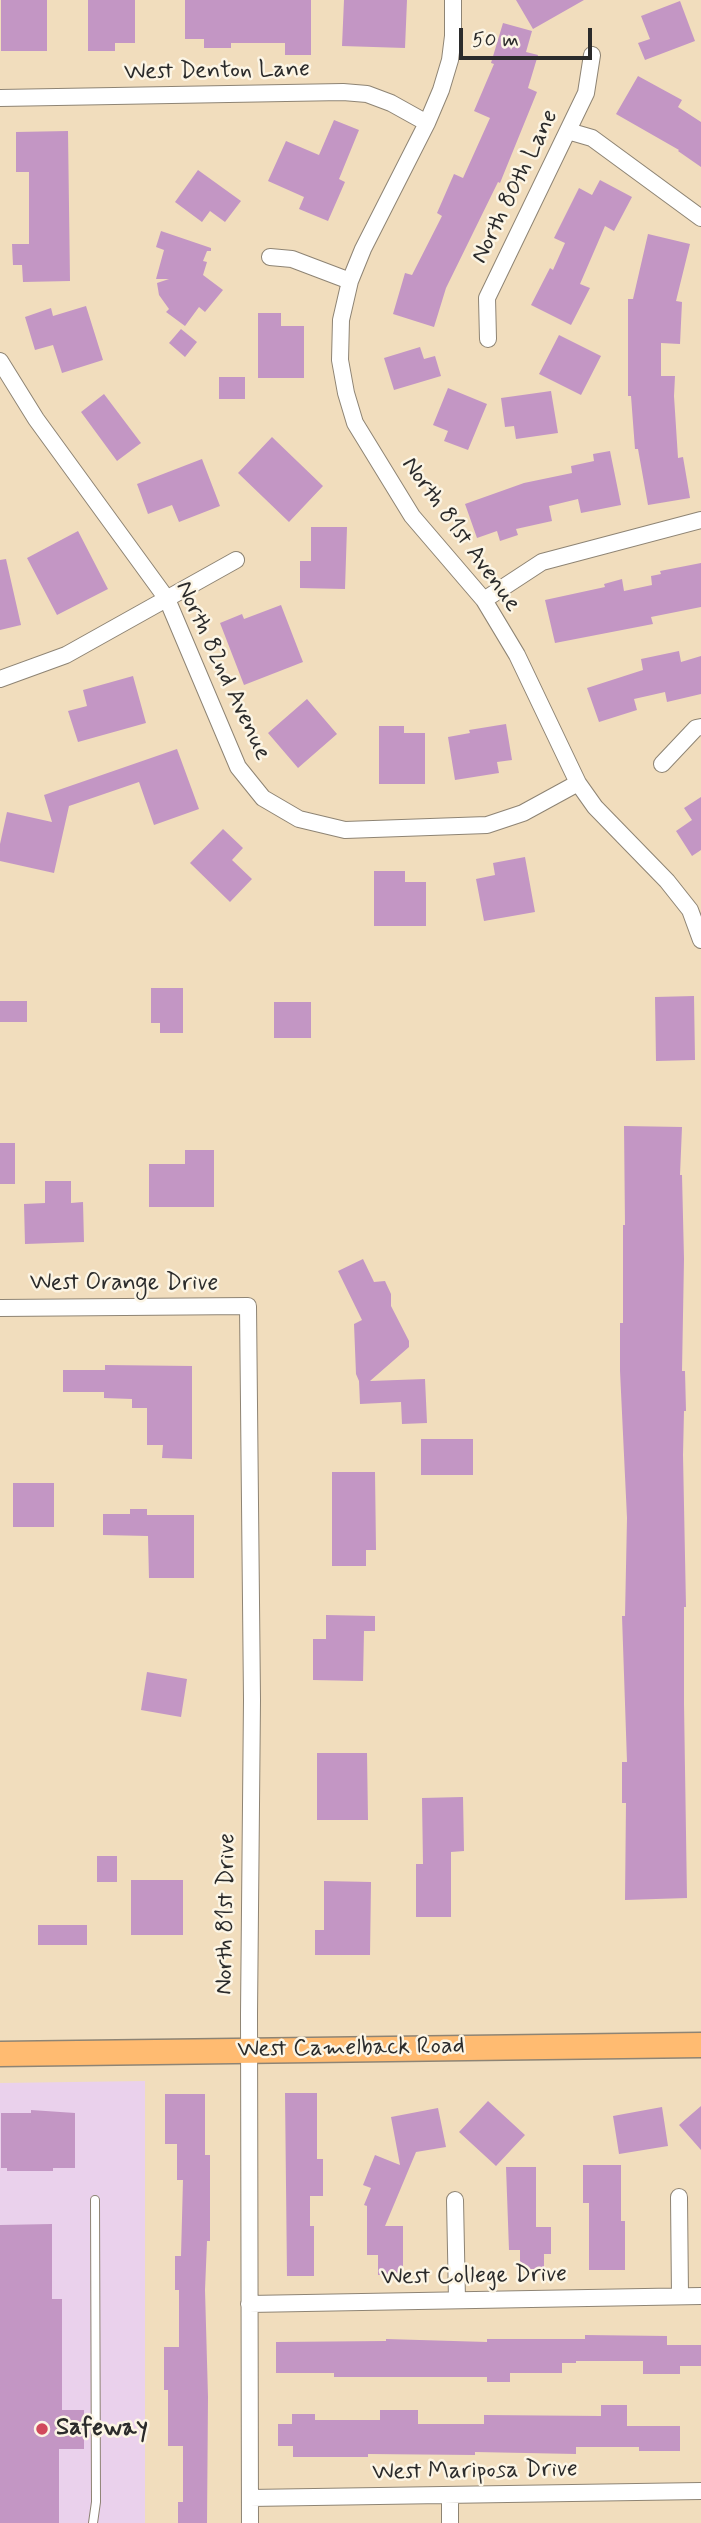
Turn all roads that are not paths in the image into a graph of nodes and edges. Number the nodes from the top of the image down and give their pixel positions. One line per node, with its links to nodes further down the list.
1 (453, 0): 4 (street, North 81st Avenue)
2 (592, 55): 5 (street, North 80th Lane)
3 (0, 98): 4 (street, West Denton Lane)
4 (427, 123): 8 (street, North 81st Avenue)
5 (568, 131): 6 (street); 9 (street, North 80th Lane)
6 (701, 218)
7 (270, 257): 8 (street)
8 (350, 281): 14 (street, North 81st Avenue)
9 (488, 339)
10 (1, 367): 13 (street, North 82nd Avenue)
11 (701, 520): 14 (street)
12 (236, 560): 13 (street)
13 (167, 599): 15 (street); 18 (street, North 82nd Avenue)
14 (484, 600): 18 (street, North 81st Avenue)
15 (0, 679)
16 (701, 727): 17 (street)
17 (662, 764)
18 (578, 783): 19 (street, North 81st Avenue)
19 (696, 906): 20 (street, North 81st Avenue)
20 (701, 940)
21 (248, 1306): 22 (street, West Orange Drive); 24 (street, North 81st Drive)
22 (0, 1308)
23 (701, 2045): 24 (main road, West Camelback Road)
24 (249, 2050): 25 (main road, West Camelback Road); 32 (street, North 81st Drive)
25 (0, 2054)
26 (678, 2197): 30 (street)
27 (95, 2200): 36 (lane)
28 (455, 2200): 31 (street)
29 (701, 2295): 30 (street, West College Drive)
30 (680, 2296): 31 (street, West College Drive)
31 (457, 2300): 32 (street, West College Drive)
32 (249, 2304): 35 (street, North 81st Drive)
33 (701, 2491): 34 (street, West Mariposa Drive)
34 (450, 2495): 35 (street, West Mariposa Drive); 38 (street)
35 (250, 2498): 37 (street, North 81st Drive)
36 (93, 2523)
37 (250, 2523)
38 (450, 2523)

